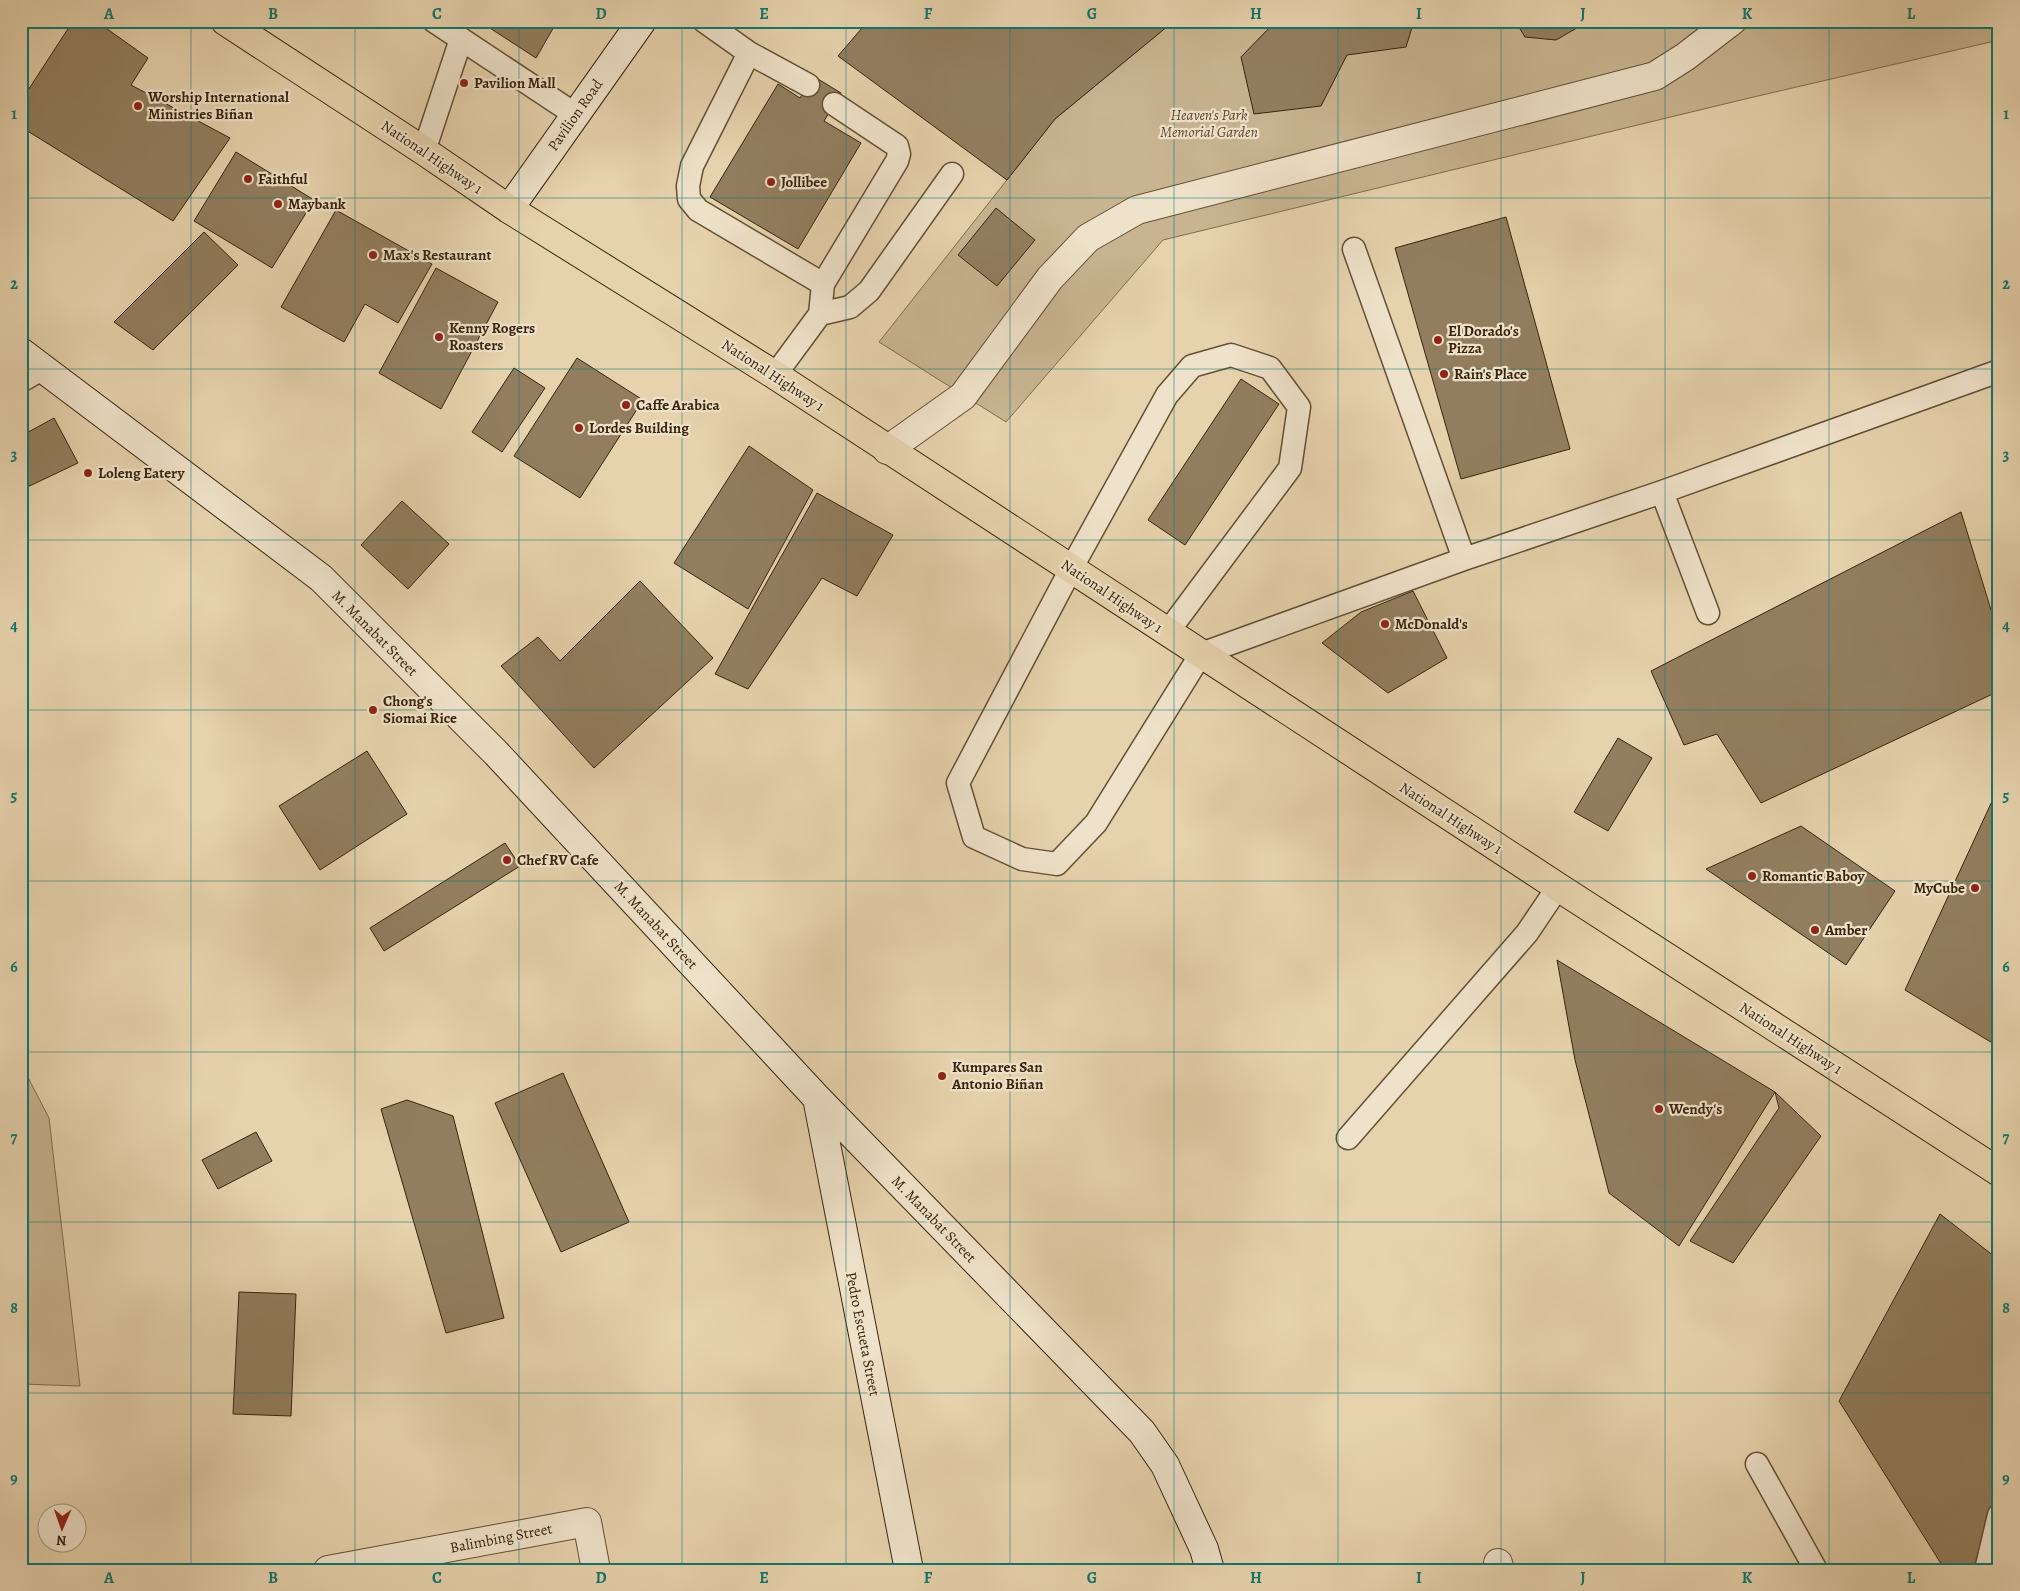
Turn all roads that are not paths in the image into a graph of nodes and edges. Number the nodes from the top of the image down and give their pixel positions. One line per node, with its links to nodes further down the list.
1 (225, 21): 11 (highway, National Highway 1)
2 (434, 21): 6 (lane)
3 (642, 21): 10 (main road, Pavilion Road)
4 (704, 21): 7 (lane)
5 (1732, 21): 20 (main road)
6 (461, 39): 10 (lane); 11 (lane)
7 (749, 53): 8 (lane); 15 (lane)
8 (808, 85)
9 (834, 104): 15 (lane)
10 (576, 115): 13 (main road, Pavilion Road)
11 (424, 151): 13 (highway, National Highway 1)
12 (952, 174): 16 (lane)
13 (509, 209): 19 (highway, National Highway 1)
14 (1354, 248): 22 (lane)
15 (823, 284): 16 (lane)
16 (820, 314): 19 (lane)
17 (28, 368): 28 (main road, M. Manabat Street)
18 (1999, 371): 21 (lane)
19 (775, 375): 20 (highway, National Highway 1)
20 (887, 450): 23 (highway, National Highway 1)
21 (1662, 492): 22 (lane); 24 (lane)
22 (1464, 559): 26 (lane)
23 (1071, 569): 25 (highway, National Highway 1); 25 (lane); 26 (lane)
24 (1708, 613)
25 (1167, 633): 26 (highway, National Highway 1)
26 (1201, 654): 27 (highway, National Highway 1)
27 (1558, 887): 29 (lane); 30 (highway, National Highway 1)
28 (817, 1098): 35 (main road, Pedro Escueta Street); 36 (main road, M. Manabat Street)
29 (1348, 1138)
30 (1999, 1172)
31 (1756, 1464): 37 (lane)
32 (1999, 1515): 38 (lane)
33 (328, 1570): 34 (main road, Balimbing Street)
34 (596, 1570)
35 (909, 1570)
36 (1210, 1570)
37 (1816, 1570)
38 (1986, 1570)

